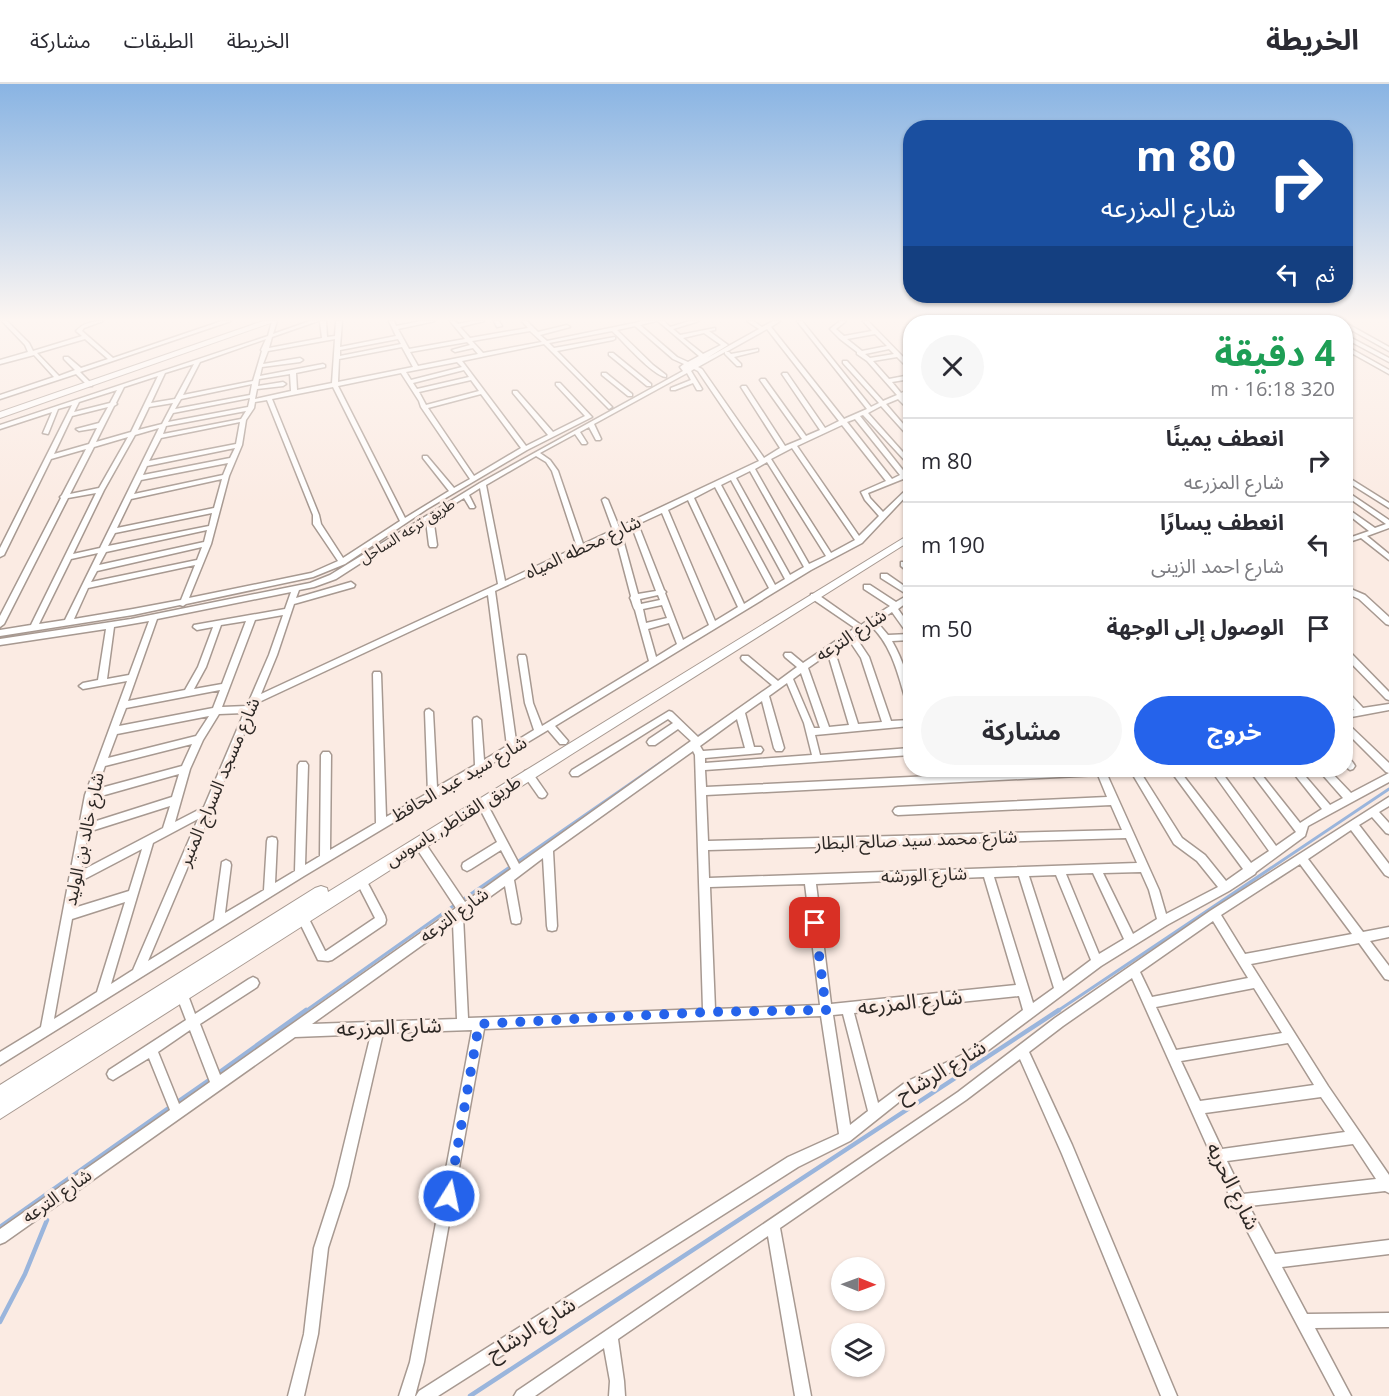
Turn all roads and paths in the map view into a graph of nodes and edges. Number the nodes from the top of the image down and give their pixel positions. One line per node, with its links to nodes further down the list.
1 (42, 382): 45 (street)
2 (88, 382): 30 (street)
3 (98, 382): 30 (main road)
4 (131, 382): 31 (street)
5 (158, 382): 53 (street)
6 (187, 382): 47 (street)
7 (256, 382): 39 (street)
8 (269, 382): 39 (street)
9 (294, 382): 41 (street)
10 (348, 382): 32 (street)
11 (410, 382): 38 (street)
12 (453, 382): 38 (street)
13 (474, 382): 35 (street)
14 (585, 382): 54 (street)
15 (614, 382): 43 (street)
16 (646, 382): 33 (street)
17 (654, 382): 33 (street, طريق ترعه الساحل)
18 (660, 382): 63 (street, طريق ترعه الساحل)
19 (691, 382): 36 (street)
20 (695, 382): 37 (street)
21 (709, 382): 90 (street)
22 (765, 382): 78 (street)
23 (791, 382): 72 (street)
24 (811, 382): 64 (street)
25 (845, 382): 58 (street)
26 (863, 382): 52 (street)
27 (889, 382): 44 (street)
28 (283, 384): 39 (street)
29 (558, 384): 63 (street)
30 (90, 385): 59 (main road)
31 (122, 385): 49 (street); 50 (street)
32 (335, 385): 41 (street); 119 (street)
33 (649, 385): 43 (street, طريق ترعه الساحل)
34 (744, 387): 84 (street)
35 (479, 389): 51 (street); 83 (street)
36 (673, 389)
37 (699, 389)
38 (416, 391): 51 (street)
39 (253, 392): 46 (street); 47 (street); 57 (street); 62 (street); 66 (street)
40 (515, 392): 75 (street)
41 (294, 393): 46 (street)
42 (903, 394): 44 (street, شارع محطه المياه)
43 (630, 395): 54 (street, طريق ترعه الساحل)
44 (900, 396): 48 (street); 52 (street, شارع محطه المياه)
45 (0, 397)
46 (269, 398): 142 (street)
47 (178, 399): 53 (street); 57 (street)
48 (903, 400)
49 (77, 401): 55 (street); 60 (street)
50 (114, 404): 56 (street); 60 (street)
51 (423, 404): 98 (street)
52 (883, 405): 58 (street, شارع محطه المياه); 69 (street)
53 (147, 406): 73 (street)
54 (609, 407): 63 (street, طريق ترعه الساحل)
55 (56, 408): 68 (street); 74 (street)
56 (107, 412): 65 (street); 67 (street)
57 (170, 412): 66 (street)
58 (868, 412): 61 (street, شارع محطه المياه); 86 (street)
59 (0, 415)
60 (70, 415): 65 (street)
61 (856, 416): 64 (street, شارع محطه المياه); 93 (street)
62 (243, 420): 76 (street); 82 (street)
63 (589, 420): 71 (street, طريق ترعه الساحل); 75 (street, طريق ترعه الساحل); 77 (street)
64 (845, 422): 72 (street, شارع محطه المياه); 99 (street)
65 (67, 423): 87 (street)
66 (164, 424): 73 (street); 76 (street)
67 (100, 425): 70 (street); 81 (street)
68 (0, 427)
69 (903, 427)
70 (79, 429)
71 (576, 431): 79 (street); 85 (street, طريق ترعه الساحل)
72 (824, 431): 78 (street, شارع محطه المياه)
73 (134, 432): 81 (street); 103 (street)
74 (46, 433)
75 (552, 435): 83 (street, طريق ترعه الساحل)
76 (158, 437): 91 (street)
77 (598, 440)
78 (805, 440): 80 (street, شارع محطه المياه)
79 (584, 443)
80 (793, 445): 84 (street, شارع محطه المياه); 131 (street)
81 (90, 446): 87 (street); 107 (street)
82 (239, 446): 89 (street); 91 (street)
83 (525, 449): 98 (street, طريق ترعه الساحل)
84 (784, 449): 90 (street, شارع محطه المياه)
85 (536, 453): 101 (street, طريق ترعه الساحل); 135 (street)
86 (902, 453)
87 (50, 457): 137 (street)
88 (425, 457): 104 (street)
89 (232, 460): 94 (street); 97 (street)
90 (765, 460): 92 (street, شارع محطه المياه); 139 (street)
91 (146, 464): 97 (street)
92 (751, 468): 96 (street, شارع محطه المياه); 143 (street)
93 (903, 475)
94 (226, 476): 106 (street); 115 (street)
95 (903, 476): 99 (street)
96 (732, 477): 102 (street, شارع محطه المياه); 146 (street)
97 (139, 478): 106 (street)
98 (473, 479): 104 (street, طريق ترعه الساحل)
99 (890, 481): 118 (street)
100 (1353, 483): 112 (street)
101 (482, 484): 105 (street, طريق ترعه الساحل); 148 (street)
102 (717, 484): 108 (street, شارع محطه المياه); 152 (street)
103 (101, 490): 107 (street); 138 (street)
104 (453, 491): 119 (street, طريق ترعه الساحل)
105 (465, 494): 113 (street); 117 (street, طريق ترعه الساحل)
106 (130, 496): 125 (street)
107 (63, 497): 172 (street)
108 (690, 497): 114 (street, شارع محطه المياه); 165 (street)
109 (903, 497): 118 (street, شارع سيد عبد الحافظ)
110 (1353, 498): 121 (street)
111 (605, 500): 123 (street)
112 (1389, 506)
113 (472, 507)
114 (664, 509): 120 (street, شارع محطه المياه); 176 (street)
115 (216, 510): 122 (street); 125 (street)
116 (1353, 515): 124 (street)
117 (429, 517): 134 (street); 151 (street, طريق ترعه الساحل)
118 (884, 517): 131 (street, شارع سيد عبد الحافظ)
119 (404, 522): 142 (street, طريق ترعه الساحل)
120 (634, 522): 123 (street, شارع محطه المياه); 155 (street)
121 (1389, 525): 124 (street)
122 (212, 527): 133 (street); 136 (street)
123 (617, 530): 135 (street, شارع محطه المياه); 158 (street)
124 (1377, 530): 128 (street); 129 (street)
125 (112, 531): 136 (street)
126 (903, 534): 227 (main road, طريق القناطر, باسوس)
127 (1353, 534): 129 (street)
128 (1389, 536)
129 (1358, 537): 130 (street); 140 (street)
130 (1353, 539)
131 (859, 541): 139 (street, شارع سيد عبد الحافظ)
132 (903, 541): 157 (main road, طريق القناطر, باسوس)
133 (207, 544): 141 (street); 144 (street)
134 (434, 545)
135 (579, 547): 148 (street, شارع محطه المياه)
136 (104, 550): 138 (street); 144 (street)
137 (0, 555)
138 (69, 557): 177 (street)
139 (830, 557): 143 (street, شارع سيد عبد الحافظ)
140 (1389, 558)
141 (198, 562): 149 (street); 161 (street)
142 (342, 562): 161 (street, طريق ترعه الساحل)
143 (808, 568): 146 (street, شارع سيد عبد الحافظ)
144 (94, 569): 149 (street)
145 (884, 576): 154 (street)
146 (789, 580): 152 (street, شارع سيد عبد الحافظ)
147 (351, 585): 162 (street)
148 (502, 585): 153 (street, شارع محطه المياه)
149 (86, 586): 169 (street)
150 (867, 587): 163 (street)
151 (296, 588): 162 (street, شارع مسجد السراج المنير); 167 (street, طريق ترعه الساحل)
152 (773, 589): 165 (street, شارع سيد عبد الحافظ)
153 (491, 590): 208 (street, شارع محطه المياه); 230 (street)
154 (903, 590)
155 (662, 592): 158 (street); 160 (street)
156 (1353, 593): 171 (street)
157 (814, 596): 180 (street); 243 (main road, طريق القناطر, باسوس)
158 (634, 598): 164 (street)
159 (903, 600): 163 (street, شارع الترعه)
160 (665, 602): 164 (street); 168 (street)
161 (183, 603): 169 (street, طريق ترعه الساحل)
162 (290, 606): 166 (street); 208 (street, شارع مسجد السراج المنير)
163 (894, 607): 170 (street, شارع الترعه); 174 (street)
164 (637, 608): 179 (street)
165 (742, 608): 176 (street, شارع سيد عبد الحافظ)
166 (252, 617): 173 (street); 202 (street)
167 (154, 618): 175 (street, طريق ترعه الساحل); 197 (street, شارع خالد بن الوليد)
168 (672, 620): 179 (street); 186 (street)
169 (68, 622): 177 (street, طريق ترعه الساحل)
170 (872, 622): 180 (street, شارع الترعه); 184 (street)
171 (1389, 622)
172 (0, 624)
173 (218, 624): 178 (street); 203 (street)
174 (903, 624)
175 (110, 626): 185 (street, طريق ترعه الساحل); 199 (street)
176 (712, 626): 186 (street, شارع سيد عبد الحافظ)
177 (34, 627): 181 (street, طريق ترعه الساحل)
178 (197, 627)
179 (643, 627): 192 (street)
180 (861, 629): 182 (street, شارع الترعه)
181 (0, 633)
182 (850, 635): 187 (street, شارع الترعه); 218 (street)
183 (903, 637): 184 (street)
184 (888, 638): 194 (street)
185 (0, 642)
186 (681, 645): 192 (street, شارع سيد عبد الحافظ)
187 (830, 648): 193 (street, شارع الترعه); 220 (street)
188 (788, 655): 193 (street)
189 (522, 657): 223 (street)
190 (746, 658): 200 (street)
191 (1353, 660): 205 (street)
192 (653, 662): 219 (street, شارع سيد عبد الحافظ)
193 (803, 667): 198 (street, شارع الترعه); 221 (street)
194 (901, 670): 196 (street)
195 (377, 675): 266 (street)
196 (903, 675)
197 (133, 677): 199 (street); 207 (street, شارع خالد بن الوليد)
198 (789, 677): 200 (street, شارع الترعه); 224 (street)
199 (102, 683): 201 (street)
200 (778, 685): 204 (street, شارع الترعه)
201 (83, 686)
202 (226, 686): 203 (street); 210 (street)
203 (188, 692): 207 (street)
204 (764, 694): 212 (street, شارع الترعه); 231 (street)
205 (1389, 697)
206 (1353, 703): 213 (street)
207 (122, 705): 222 (street, شارع خالد بن الوليد)
208 (251, 705): 210 (street); 262 (street, شارع مسجد السراج المنير)
209 (1389, 707): 213 (street)
210 (216, 711): 222 (street); 226 (street)
211 (429, 712): 254 (street)
212 (740, 712): 229 (street, شارع الترعه); 234 (street)
213 (1361, 712): 214 (street)
214 (1353, 714)
215 (477, 720): 238 (street)
216 (903, 723): 218 (street)
217 (679, 724): 228 (street); 229 (street); 242 (street)
218 (887, 724): 220 (street)
219 (549, 725): 223 (street, شارع سيد عبد الحافظ); 227 (street)
220 (855, 727): 221 (street)
221 (826, 730): 224 (street)
222 (112, 731): 236 (street, شارع خالد بن الوليد)
223 (539, 731): 230 (street, شارع سيد عبد الحافظ)
224 (811, 732): 235 (street)
225 (1353, 735): 241 (street)
226 (200, 739): 236 (street); 240 (street)
227 (563, 741): 342 (main road, طريق القناطر, باسوس)
228 (652, 742)
229 (696, 743): 234 (street); 278 (street, شارع الترعه)
230 (512, 748): 238 (street, شارع سيد عبد الحافظ)
231 (779, 748)
232 (903, 753): 235 (street)
233 (326, 755): 281 (street)
234 (700, 755): 239 (street)
235 (818, 759): 239 (street)
236 (101, 763): 256 (street, شارع خالد بن الوليد)
237 (303, 765): 290 (street)
238 (480, 766): 254 (street, شارع سيد عبد الحافظ)
239 (700, 767): 253 (street)
240 (185, 769): 256 (street); 258 (street)
241 (1389, 769)
242 (575, 773)
243 (528, 774): 255 (street); 261 (main road, طريق القناطر, باسوس)
244 (967, 777): 253 (street)
245 (1103, 777): 259 (street)
246 (1138, 777): 297 (street)
247 (1179, 777): 287 (street)
248 (1220, 777): 279 (street)
249 (1258, 777): 271 (street)
250 (1301, 777): 264 (street)
251 (1330, 777): 257 (street)
252 (1389, 777): 257 (street, شارع الرشاح)
253 (701, 791): 277 (street)
254 (433, 794): 266 (street, شارع سيد عبد الحافظ)
255 (542, 794)
256 (90, 795): 269 (street, شارع خالد بن الوليد)
257 (1350, 799): 264 (street, شارع الرشاح)
258 (176, 800): 268 (street); 269 (street)
259 (1113, 801): 263 (street); 272 (street)
260 (1389, 801): 265 (street, شارع الرشاح)
261 (482, 802): 275 (main road, طريق القناطر, باسوس); 276 (street)
262 (208, 809): 268 (street); 315 (street, شارع مسجد السراج المنير)
263 (898, 811)
264 (1329, 811): 271 (street, شارع الرشاح)
265 (1373, 812): 267 (street, شارع الرشاح); 270 (street)
266 (381, 824): 281 (street, شارع سيد عبد الحافظ)
267 (1353, 825): 280 (street, شارع الرشاح); 289 (street)
268 (168, 828): 273 (street)
269 (83, 829): 293 (street, شارع خالد بن الوليد)
270 (1389, 830)
271 (1302, 833): 279 (street, شارع الرشاح)
272 (1129, 834): 277 (street, شارع محمد سيد صالح البطار); 284 (street)
273 (148, 841): 293 (street); 299 (street)
274 (272, 841): 298 (street)
275 (419, 843): 294 (main road, طريق القناطر, باسوس); 300 (street)
276 (503, 844): 283 (street); 291 (street)
277 (703, 846): 296 (street)
278 (548, 848): 291 (street, شارع الترعه); 307 (street)
279 (1275, 852): 287 (street, شارع الرشاح)
280 (1301, 857): 301 (street, شارع الرشاح); 309 (street)
281 (325, 858): 290 (street, شارع سيد عبد الحافظ)
282 (226, 866): 306 (street)
283 (467, 866)
284 (1144, 867): 285 (street, شارع الورشه); 305 (street)
285 (1095, 869): 286 (street, شارع الورشه); 310 (street)
286 (1059, 870): 288 (street, شارع الورشه); 312 (street)
287 (1251, 871): 297 (street, شارع الرشاح)
288 (1023, 872): 292 (street, شارع الورشه); 320 (street)
289 (1389, 872)
290 (300, 873): 298 (street, شارع سيد عبد الحافظ)
291 (512, 873): 300 (street, شارع الترعه); 304 (street)
292 (988, 873): 295 (street, شارع الورشه); 319 (street)
293 (75, 879): 302 (street, شارع خالد بن الوليد)
294 (360, 879): 303 (main road, طريق القناطر, باسوس); 303 (street)
295 (810, 879): 296 (street, شارع الورشه); 325 (street)
296 (705, 883): 326 (street)
297 (1225, 888): 305 (street, شارع الرشاح)
298 (269, 892): 306 (street, شارع سيد عبد الحافظ)
299 (132, 895): 302 (street); 322 (street)
300 (461, 910): 330 (street); 333 (street, شارع الترعه)
301 (1214, 914): 311 (street); 314 (street, شارع الرشاح)
302 (68, 915): 332 (street, شارع خالد بن الوليد)
303 (302, 917): 321 (main road, طريق القناطر, باسوس)
304 (516, 919)
305 (1163, 921): 310 (street, شارع الرشاح)
306 (219, 923): 315 (street, شارع سيد عبد الحافظ)
307 (552, 926)
308 (1389, 932): 309 (street)
309 (1365, 938): 311 (street); 313 (street); 316 (street)
310 (1131, 941): 312 (street, شارع الرشاح)
311 (1242, 960): 317 (street)
312 (1097, 962): 320 (street, شارع الرشاح)
313 (1389, 967)
314 (1134, 971): 323 (street, شارع الحريه); 336 (street, شارع الرشاح)
315 (137, 975): 322 (street, شارع سيد عبد الحافظ)
316 (1389, 975)
317 (1257, 982): 323 (street); 334 (street)
318 (253, 983): 328 (street)
319 (1023, 990): 324 (street, شارع المزرعه); 327 (street)
320 (1060, 990): 327 (street, شارع الرشاح)
321 (182, 994): 328 (street); 344 (main road, طريق القناطر, باسوس)
322 (102, 996): 332 (street, شارع سيد عبد الحافظ)
323 (1149, 1003): 337 (street, شارع الحريه)
324 (847, 1008): 325 (street, شارع المزرعه); 346 (street)
325 (826, 1010): 326 (street, شارع المزرعه); 347 (street)
326 (709, 1012): 329 (street, شارع المزرعه)
327 (1030, 1013): 346 (street, شارع الرشاح)
328 (193, 1022): 335 (street); 340 (street)
329 (479, 1024): 330 (street, شارع المزرعه); 360 (street)
330 (463, 1025): 331 (street, شارع المزرعه)
331 (378, 1028): 333 (street, شارع المزرعه); 359 (street)
332 (46, 1031): 338 (street, شارع سيد عبد الحافظ)
333 (293, 1031): 340 (street, شارع الترعه)
334 (1291, 1037): 337 (street); 341 (street)
335 (151, 1050): 339 (street); 345 (street)
336 (1022, 1050): 352 (street, شارع الرشاح); 365 (street)
337 (1173, 1056): 343 (street, شارع الحريه)
338 (0, 1059)
339 (113, 1074)
340 (217, 1083): 345 (street, شارع الترعه)
341 (1324, 1090): 343 (street); 348 (street)
342 (0, 1096)
343 (1196, 1108): 349 (street, شارع الحريه)
344 (0, 1110)
345 (176, 1112): 353 (street, شارع الترعه)
346 (875, 1114): 347 (street, شارع الرشاح)
347 (846, 1137): 361 (street, شارع الرشاح)
348 (1356, 1137): 349 (street); 350 (street)
349 (1218, 1156): 351 (street, شارع الحريه)
350 (1388, 1185): 351 (street)
351 (1239, 1201): 355 (street, شارع الحريه)
352 (773, 1224): 358 (street, شارع الرشاح); 364 (street)
353 (0, 1237)
354 (1389, 1247): 355 (street)
355 (1270, 1261): 357 (street, شارع الحريه)
356 (1389, 1320): 357 (street)
357 (1302, 1321): 366 (street, شارع الحريه)
358 (610, 1338): 362 (street, شارع الرشاح); 363 (street)
359 (296, 1396)
360 (407, 1396)
361 (424, 1396)
362 (522, 1396)
363 (617, 1396)
364 (803, 1396)
365 (1169, 1396)
366 (1343, 1396)

